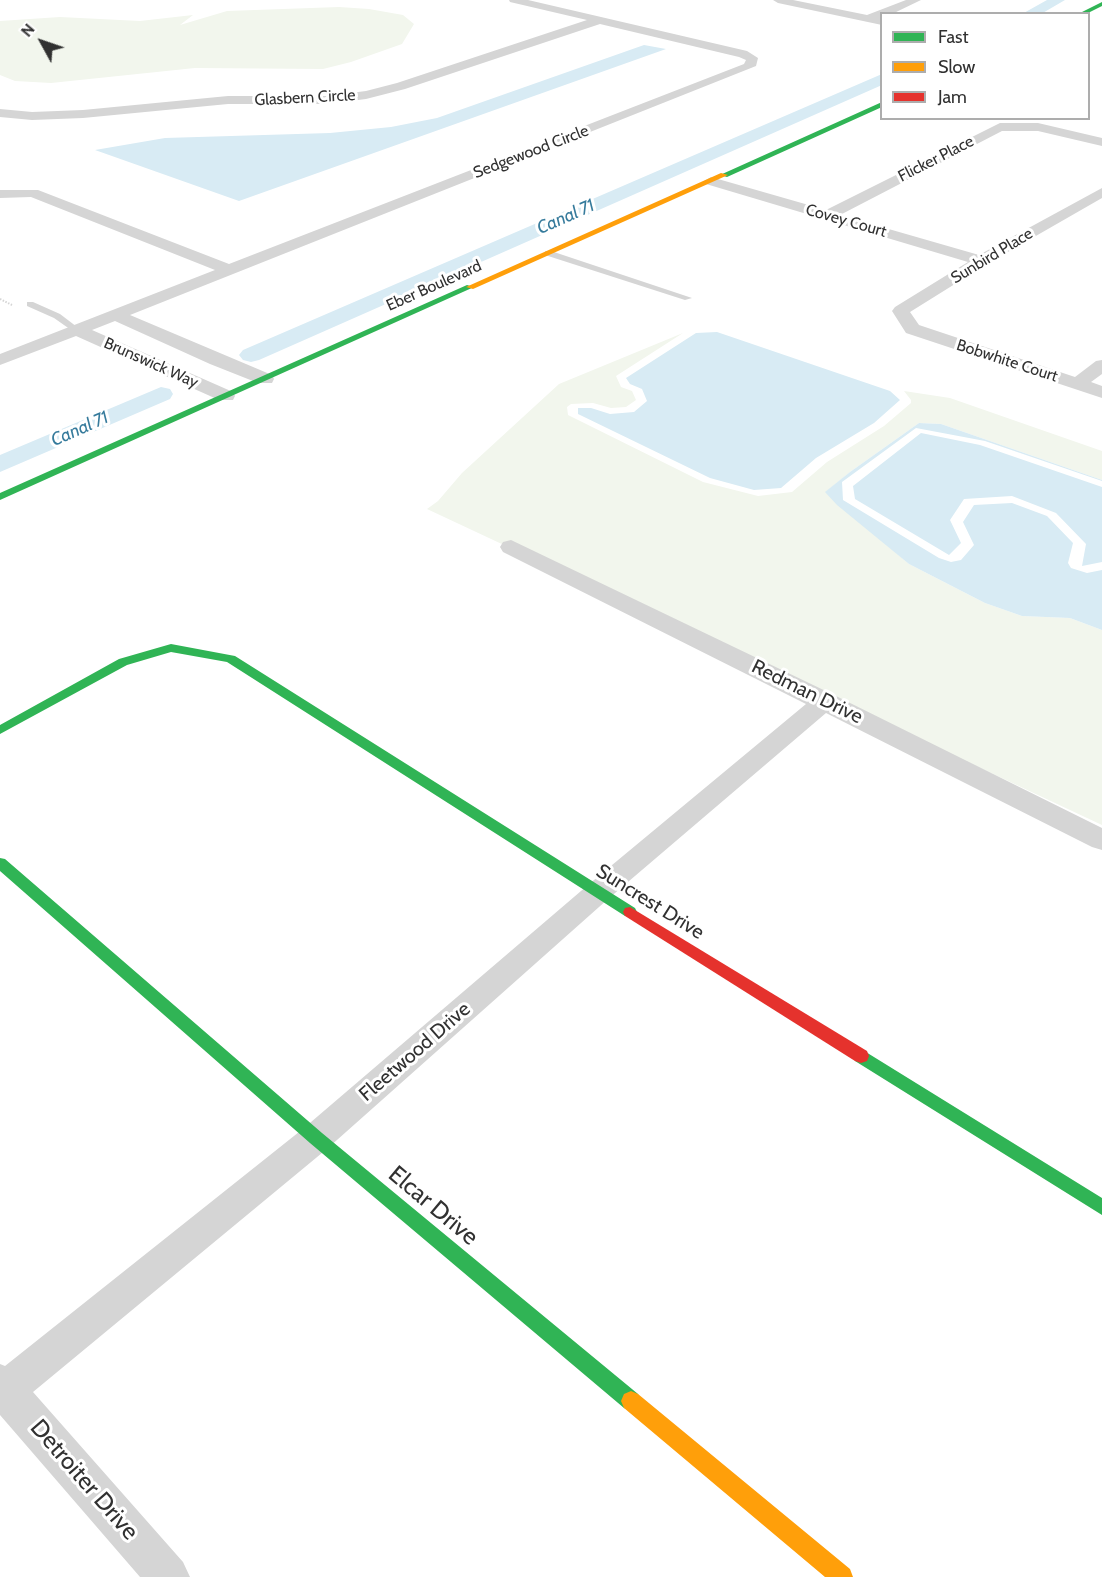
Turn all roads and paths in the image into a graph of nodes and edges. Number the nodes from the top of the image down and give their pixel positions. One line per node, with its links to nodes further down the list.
1 (514, 0): 9 (street, Sedgewood Circle)
2 (778, 0): 8 (street)
3 (916, 0): 5 (street)
4 (1102, 4): 6 (street)
5 (886, 12)
6 (1084, 12)
7 (880, 14): 8 (street)
8 (868, 19): 10 (street)
9 (599, 20): 12 (street, Glasbern Circle); 20 (street, Sedgewood Circle)
10 (880, 22)
11 (880, 105): 14 (street, Eber Boulevard)
12 (0, 113)
13 (1102, 142): 17 (street, Flicker Place)
14 (711, 181): 17 (street, Covey Court); 18 (street, Eber Boulevard)
15 (1102, 192): 19 (street, Sunbird Place)
16 (0, 194): 20 (street)
17 (828, 215): 19 (street, Covey Court)
18 (548, 254): 21 (lane); 28 (street, Eber Boulevard)
19 (981, 261): 24 (street, Sunbird Place)
20 (229, 270): 23 (street, Sedgewood Circle)
21 (688, 298)
22 (30, 304): 25 (lane)
23 (115, 315): 25 (street, Sedgewood Circle); 28 (street, Brunswick Way)
24 (912, 329): 29 (street, Bobwhite Court)
25 (77, 330): 26 (street, Sedgewood Circle); 31 (street, Brunswick Way)
26 (0, 360)
27 (1102, 365): 29 (street)
28 (265, 379): 31 (street, Eber Boulevard)
29 (1077, 384): 30 (street, Bobwhite Court)
30 (1102, 392)
31 (226, 396): 32 (street, Eber Boulevard)
32 (0, 497)
33 (511, 547): 34 (street, Redman Drive)
34 (825, 701): 36 (street, Redman Drive); 38 (street, Fleetwood Drive)
35 (0, 730): 38 (street, Suncrest Drive)
36 (1102, 840)
37 (0, 863): 39 (street, Elcar Drive)
38 (598, 892): 39 (street, Fleetwood Drive); 40 (street, Suncrest Drive)
39 (316, 1138): 41 (street, Fleetwood Drive); 43 (street, Elcar Drive)
40 (1102, 1207)
41 (2, 1390): 42 (street, Detroiter Drive)
42 (168, 1577)
43 (842, 1577)

